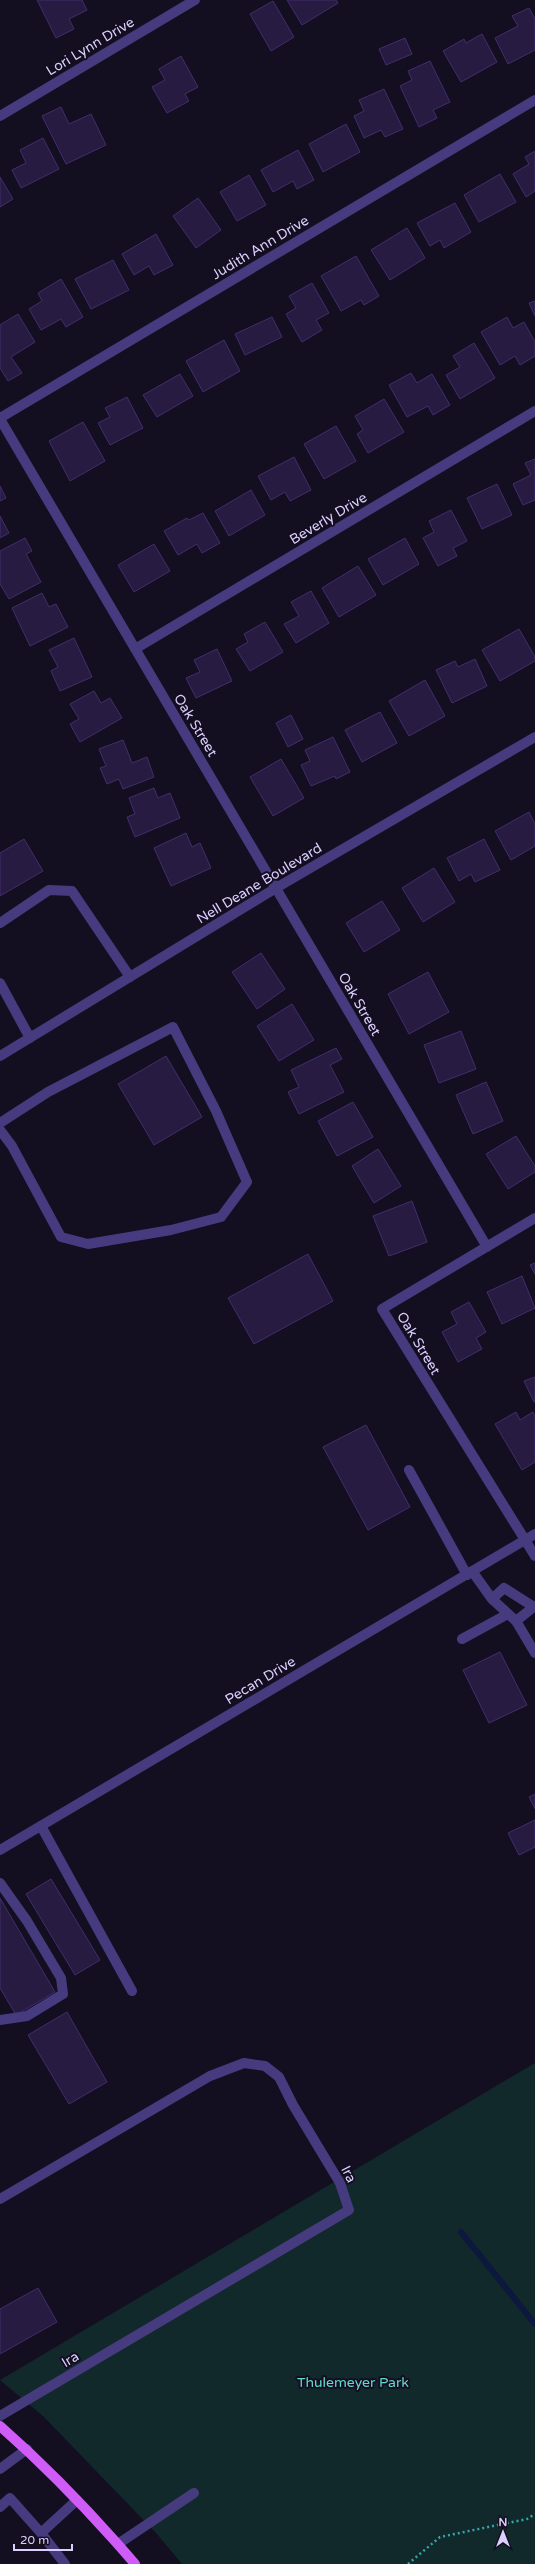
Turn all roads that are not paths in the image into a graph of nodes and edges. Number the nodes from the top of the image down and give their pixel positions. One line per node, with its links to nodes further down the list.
1 (195, 0): 3 (street, Lori Lynn Drive)
2 (535, 100): 5 (street, Judith Ann Drive)
3 (0, 116)
4 (535, 411): 6 (street, Beverly Drive)
5 (0, 419): 6 (street, Oak Street)
6 (135, 649): 8 (street, Oak Street)
7 (535, 737): 8 (street, Nell Deane Boulevard)
8 (276, 888): 10 (street, Nell Deane Boulevard); 17 (street, Oak Street)
9 (0, 923): 10 (street)
10 (130, 976): 12 (street, Nell Deane Boulevard)
11 (0, 983): 12 (street)
12 (30, 1038): 13 (street, Nell Deane Boulevard)
13 (0, 1056)
14 (0, 1123): 15 (street)
15 (0, 1130)
16 (535, 1218): 17 (street)
17 (487, 1247): 20 (street, Oak Street)
18 (409, 1470): 22 (street)
19 (535, 1534): 20 (street, Pecan Drive)
20 (525, 1540): 21 (street, Oak Street); 22 (street, Pecan Drive)
21 (535, 1556)
22 (469, 1573): 23 (street); 28 (street, Pecan Drive)
23 (492, 1599): 24 (street); 25 (street)
24 (534, 1606): 25 (street)
25 (512, 1618): 26 (street); 27 (street)
26 (462, 1639)
27 (535, 1653)
28 (41, 1826): 29 (street, Pecan Drive); 31 (street)
29 (0, 1850)
30 (0, 1883): 32 (street)
31 (132, 1991)
32 (0, 2020)
33 (0, 2199): 34 (street, Ira)
34 (0, 2416)
35 (0, 2426): 36 (main road)
36 (27, 2449): 37 (street); 39 (main road)
37 (0, 2469)
38 (194, 2493): 42 (street)
39 (77, 2500): 41 (street); 42 (main road)
40 (0, 2507): 41 (street)
41 (42, 2533): 43 (street)
42 (118, 2544): 44 (main road)
43 (64, 2564)
44 (135, 2564)

